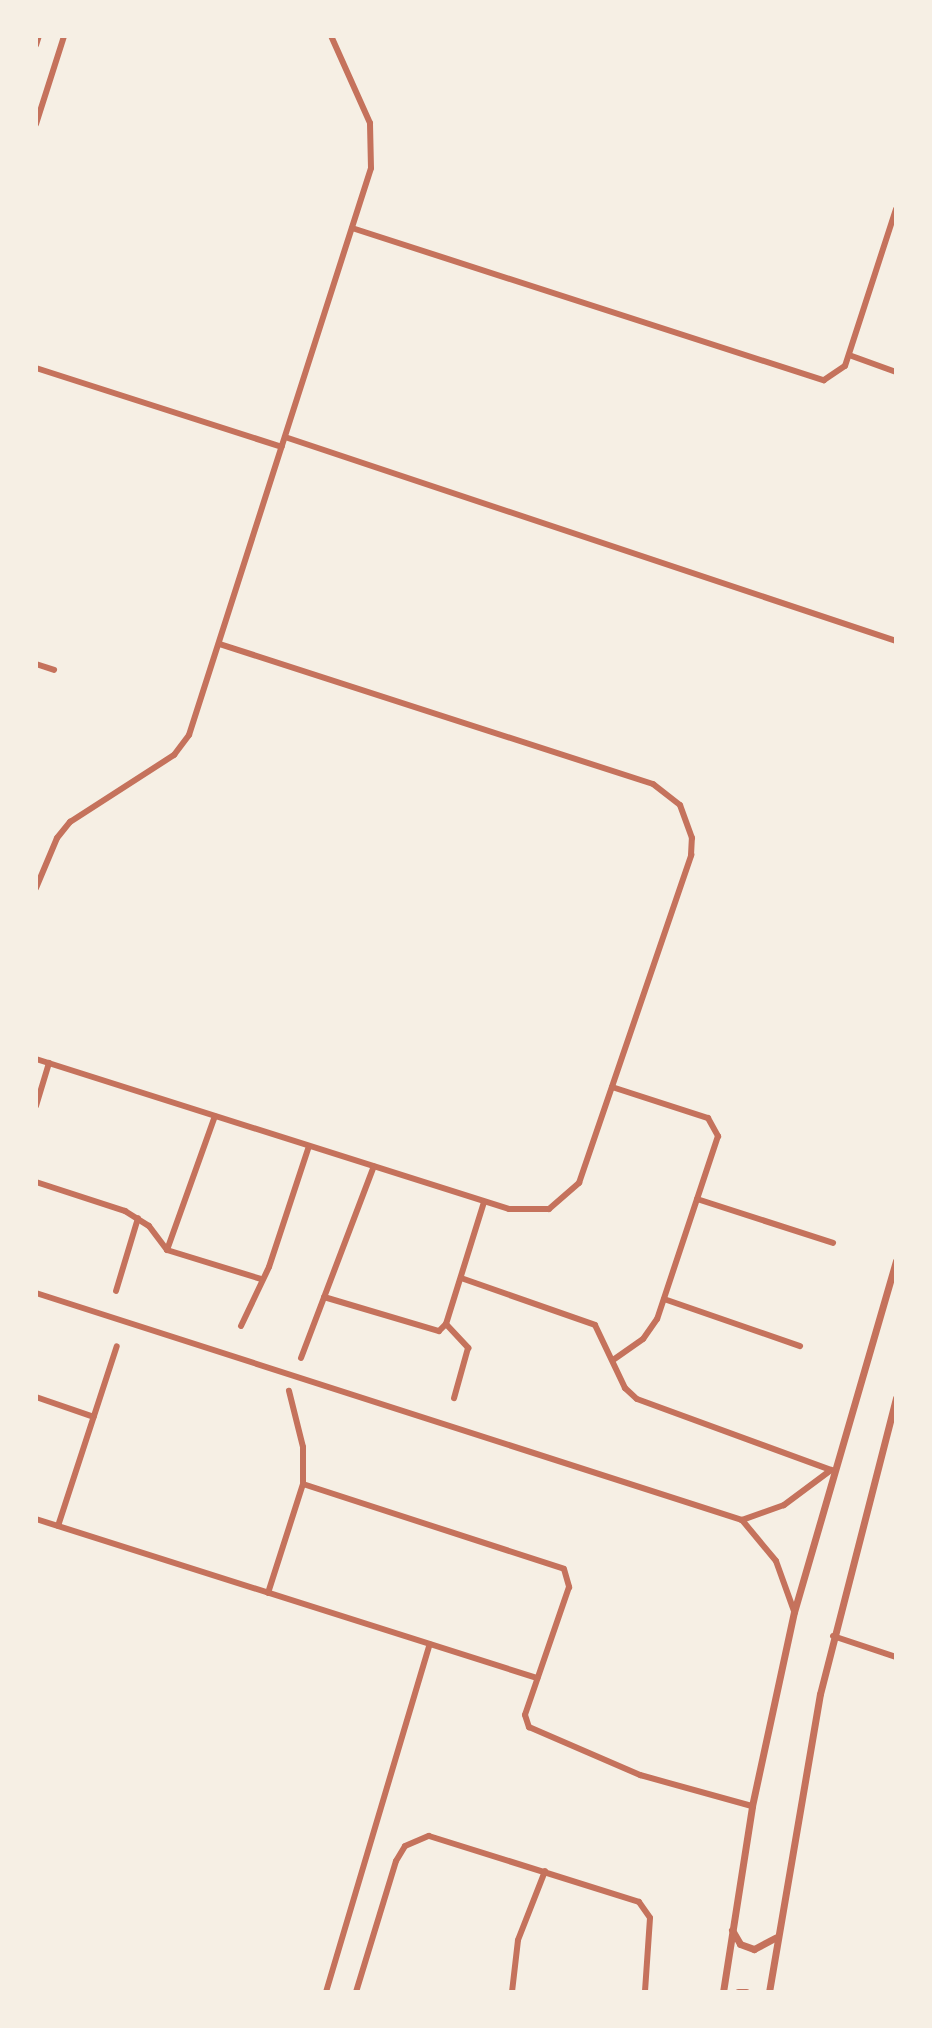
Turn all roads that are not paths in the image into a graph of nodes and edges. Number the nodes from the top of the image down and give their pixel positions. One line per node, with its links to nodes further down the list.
1 (39, 36): 4 (street)
2 (64, 36): 5 (street)
3 (331, 36): 7 (street)
4 (36, 45)
5 (36, 124)
6 (896, 209): 8 (street)
7 (352, 228): 8 (street); 11 (street)
8 (849, 355): 10 (street)
9 (36, 368): 12 (street)
10 (896, 372)
11 (285, 437): 12 (street); 13 (street)
12 (282, 447): 14 (street)
13 (896, 641)
14 (219, 644): 17 (street); 20 (street)
15 (36, 664): 16 (street)
16 (54, 670)
17 (36, 888)
18 (36, 1059): 19 (street)
19 (49, 1063): 21 (street); 22 (street)
20 (612, 1087): 26 (street); 27 (street)
21 (36, 1106)
22 (215, 1116): 23 (street); 30 (street)
23 (309, 1146): 24 (street); 33 (street)
24 (374, 1166): 27 (street); 36 (street)
25 (36, 1182): 28 (street)
26 (697, 1199): 29 (street); 37 (street)
27 (484, 1202): 32 (street)
28 (138, 1218): 30 (street); 34 (street)
29 (833, 1243)
30 (167, 1250): 33 (street)
31 (896, 1261): 49 (street)
32 (461, 1278): 38 (street); 43 (street)
33 (261, 1279): 39 (street)
34 (116, 1291)
35 (36, 1293): 52 (street)
36 (324, 1297): 38 (street); 42 (street)
37 (664, 1299): 41 (street); 43 (street)
38 (446, 1324): 46 (street)
39 (241, 1326)
40 (117, 1346): 48 (street)
41 (800, 1346)
42 (301, 1358)
43 (613, 1360): 49 (street)
44 (289, 1391): 50 (street)
45 (36, 1397): 48 (street)
46 (454, 1398)
47 (896, 1398): 56 (street)
48 (94, 1417): 53 (street)
49 (831, 1470): 52 (street); 55 (street)
50 (303, 1484): 54 (street); 59 (street)
51 (36, 1519): 53 (street)
52 (742, 1520): 55 (street)
53 (58, 1526): 54 (street)
54 (268, 1593): 57 (street)
55 (794, 1612): 60 (street)
56 (833, 1636): 58 (street); 63 (street)
57 (430, 1644): 59 (street); 64 (street)
58 (896, 1657)
59 (537, 1678): 60 (street)
60 (752, 1806): 62 (street)
61 (545, 1871): 65 (street); 66 (street); 67 (street)
62 (732, 1924): 63 (street); 68 (street)
63 (777, 1934): 71 (street)
64 (326, 1992)
65 (356, 1992)
66 (512, 1992)
67 (645, 1992)
68 (723, 1992)
69 (738, 1992): 70 (street)
70 (746, 1992)
71 (769, 1992)

